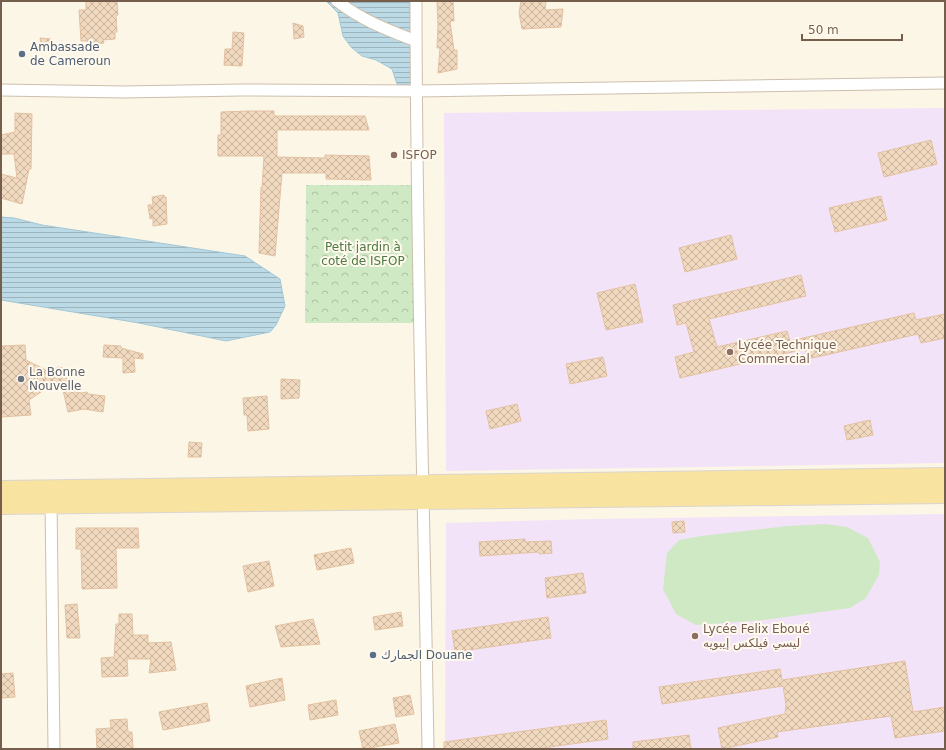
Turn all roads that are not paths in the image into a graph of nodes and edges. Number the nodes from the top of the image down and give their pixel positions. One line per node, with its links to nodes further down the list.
1 (338, 1): 3 (street)
2 (416, 1): 3 (street)
3 (416, 40): 6 (street)
4 (945, 83): 6 (street)
5 (1, 90): 6 (street)
6 (417, 91): 10 (street)
7 (945, 477): 8 (main road)
8 (894, 486): 10 (main road); 11 (main road)
9 (1, 490): 12 (main road)
10 (424, 492): 12 (main road); 15 (street)
11 (945, 494)
12 (51, 497): 13 (main road); 14 (street)
13 (1, 505)
14 (54, 749)
15 (428, 749)

